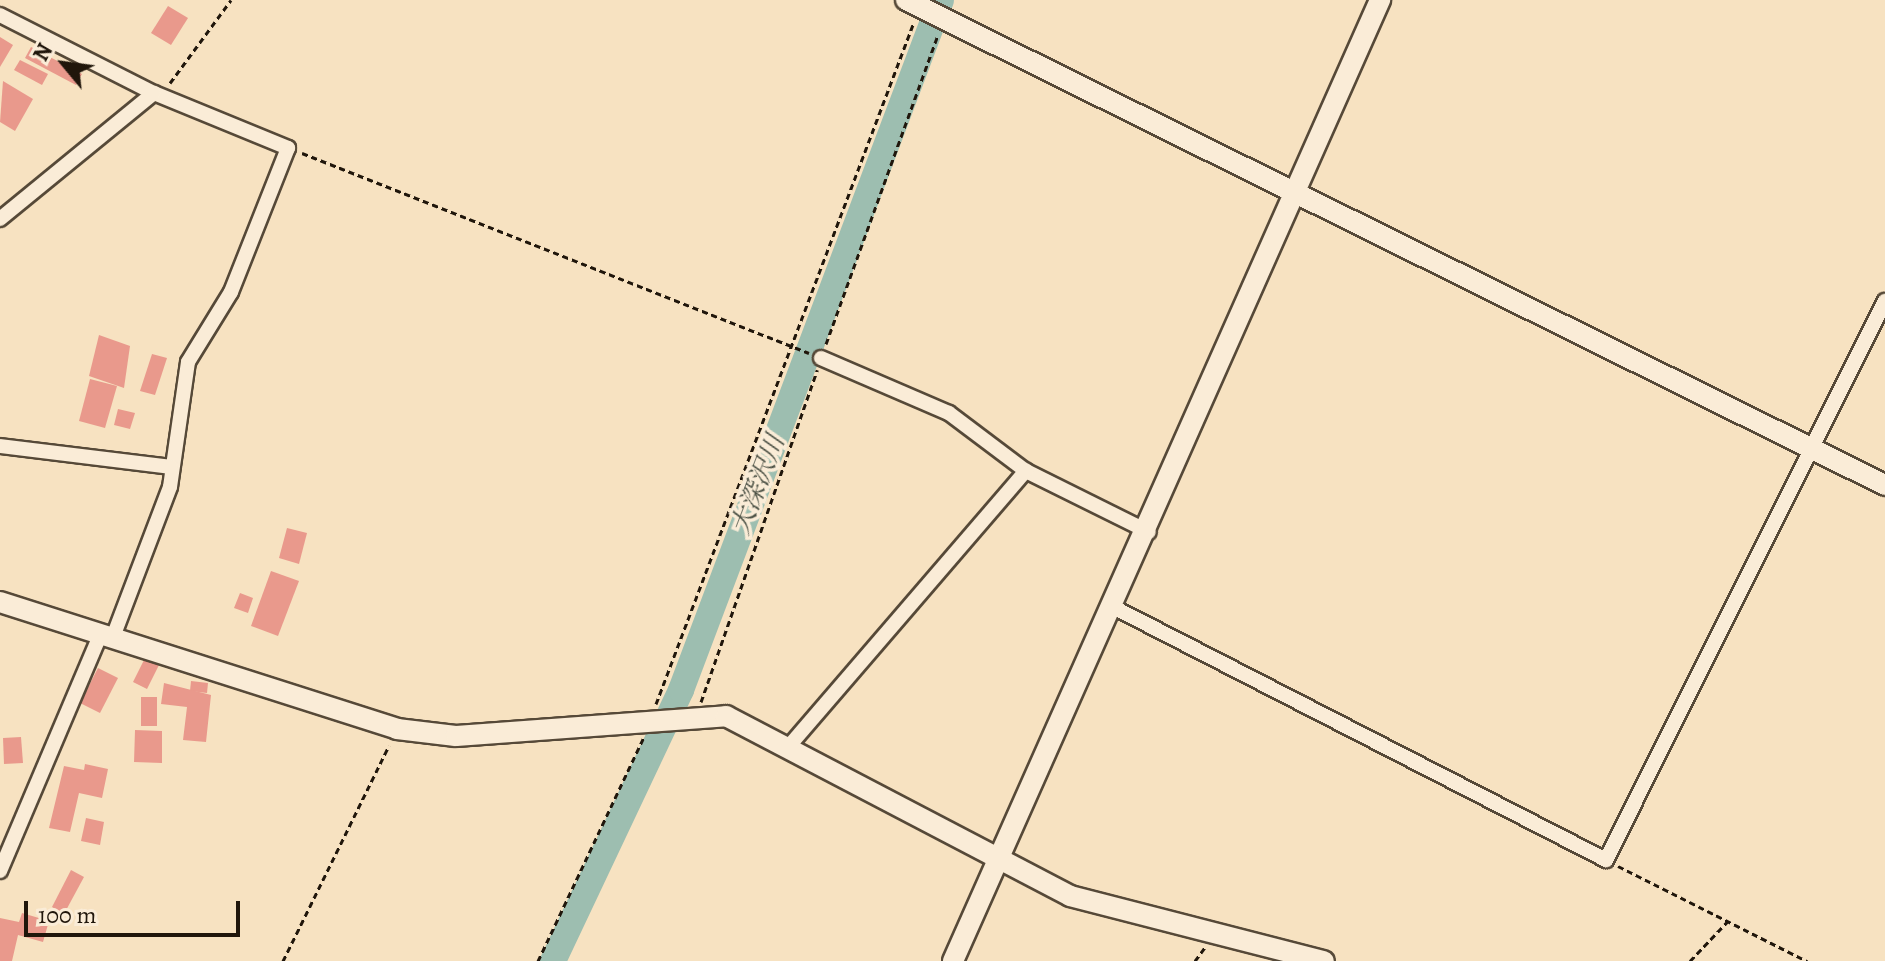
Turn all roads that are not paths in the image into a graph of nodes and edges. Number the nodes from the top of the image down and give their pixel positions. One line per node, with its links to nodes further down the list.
1 (1380, 0): 5 (street)
2 (913, 2): 5 (street)
3 (0, 15): 4 (street)
4 (157, 94): 6 (street); 11 (street)
5 (1297, 190): 10 (street); 14 (street)
6 (0, 219)
7 (1885, 301): 10 (street)
8 (821, 358): 12 (street)
9 (0, 446): 11 (street)
10 (1811, 448): 13 (street); 16 (street)
11 (171, 467): 17 (street)
12 (1026, 471): 14 (street); 18 (street)
13 (1885, 485)
14 (1149, 532): 16 (street)
15 (0, 602): 17 (street)
16 (1115, 608): 19 (street)
17 (106, 638): 18 (street); 20 (street)
18 (790, 745): 19 (street)
19 (1001, 862): 21 (street); 22 (street)
20 (0, 871)
21 (953, 961)
22 (1324, 961)

